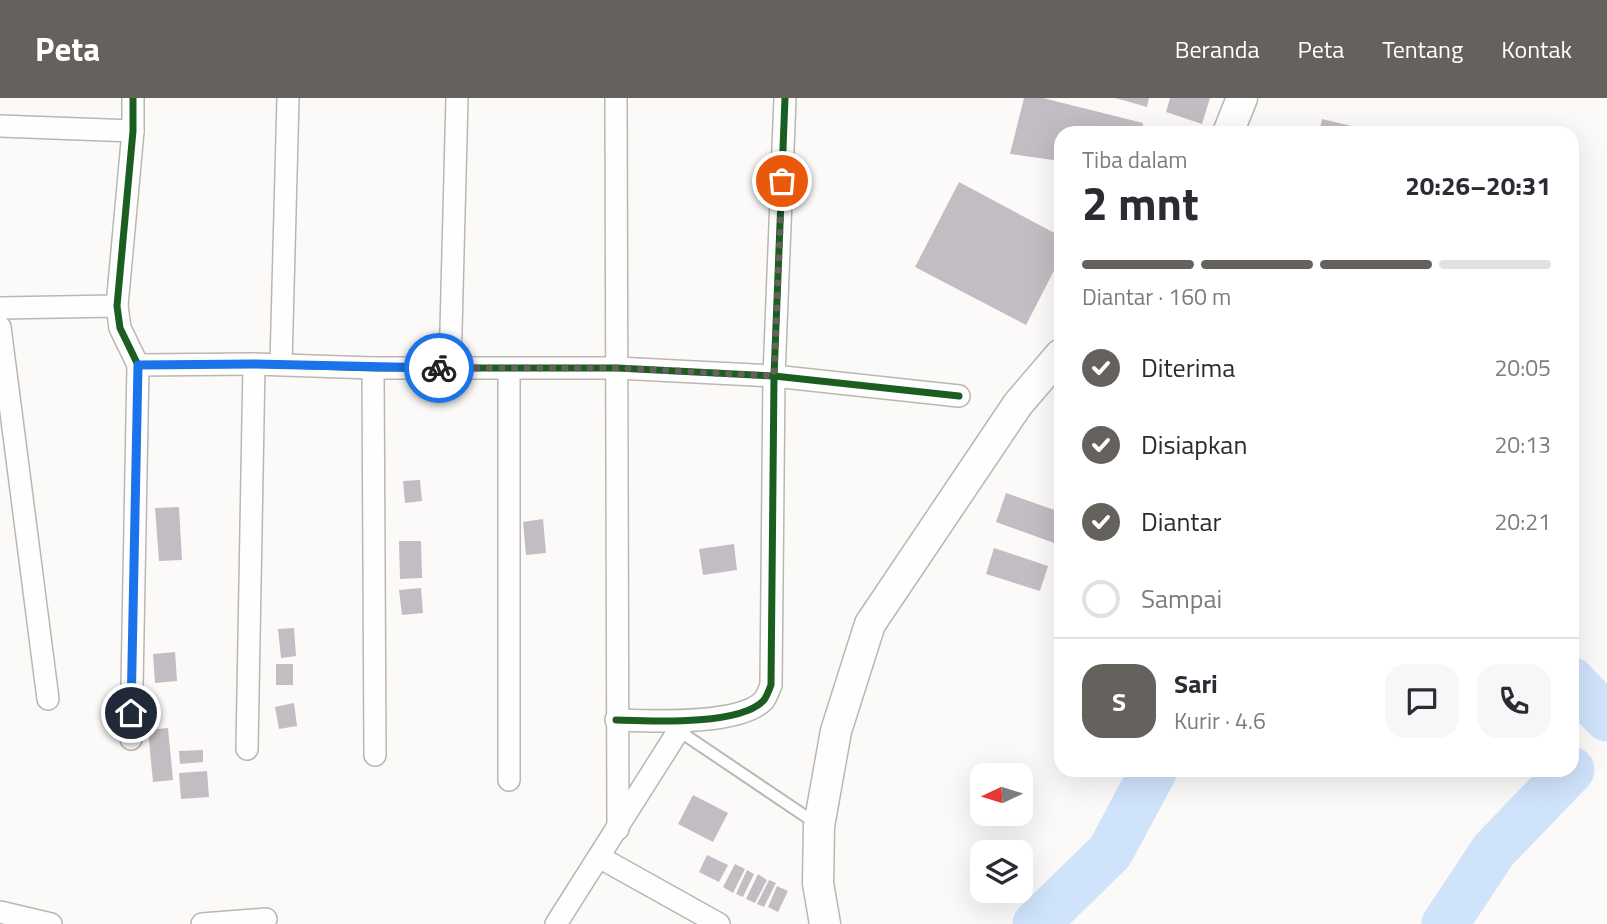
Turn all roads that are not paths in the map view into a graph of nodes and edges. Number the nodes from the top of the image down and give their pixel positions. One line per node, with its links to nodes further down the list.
1 (133, 98): 9 (street)
2 (288, 98): 16 (street)
3 (457, 98): 18 (street)
4 (616, 98): 19 (street)
5 (785, 98): 21 (street)
6 (1242, 98): 8 (main road)
7 (0, 126): 9 (street)
8 (1231, 126)
9 (133, 131): 10 (street)
10 (117, 306): 11 (street); 15 (street)
11 (0, 309)
12 (0, 327): 23 (street)
13 (1054, 362): 30 (main road)
14 (254, 364): 15 (street); 16 (street); 27 (street)
15 (138, 365): 26 (street)
16 (281, 365): 17 (street)
17 (373, 368): 18 (street); 28 (street)
18 (450, 368): 20 (street)
19 (617, 368): 20 (street); 21 (street); 24 (street)
20 (509, 369): 29 (street)
21 (774, 376): 22 (street); 25 (street)
22 (959, 396)
23 (48, 699)
24 (616, 720): 25 (street); 31 (street)
25 (682, 727): 30 (lane); 31 (street)
26 (131, 739)
27 (247, 749)
28 (375, 755)
29 (509, 780)
30 (819, 826): 40 (main road)
31 (618, 829): 32 (street)
32 (600, 857): 38 (street); 39 (street)
33 (0, 912): 35 (street)
34 (266, 919): 37 (street)
35 (51, 924)
36 (202, 924): 37 (street)
37 (212, 924)
38 (556, 924)
39 (719, 924)
40 (825, 924)

